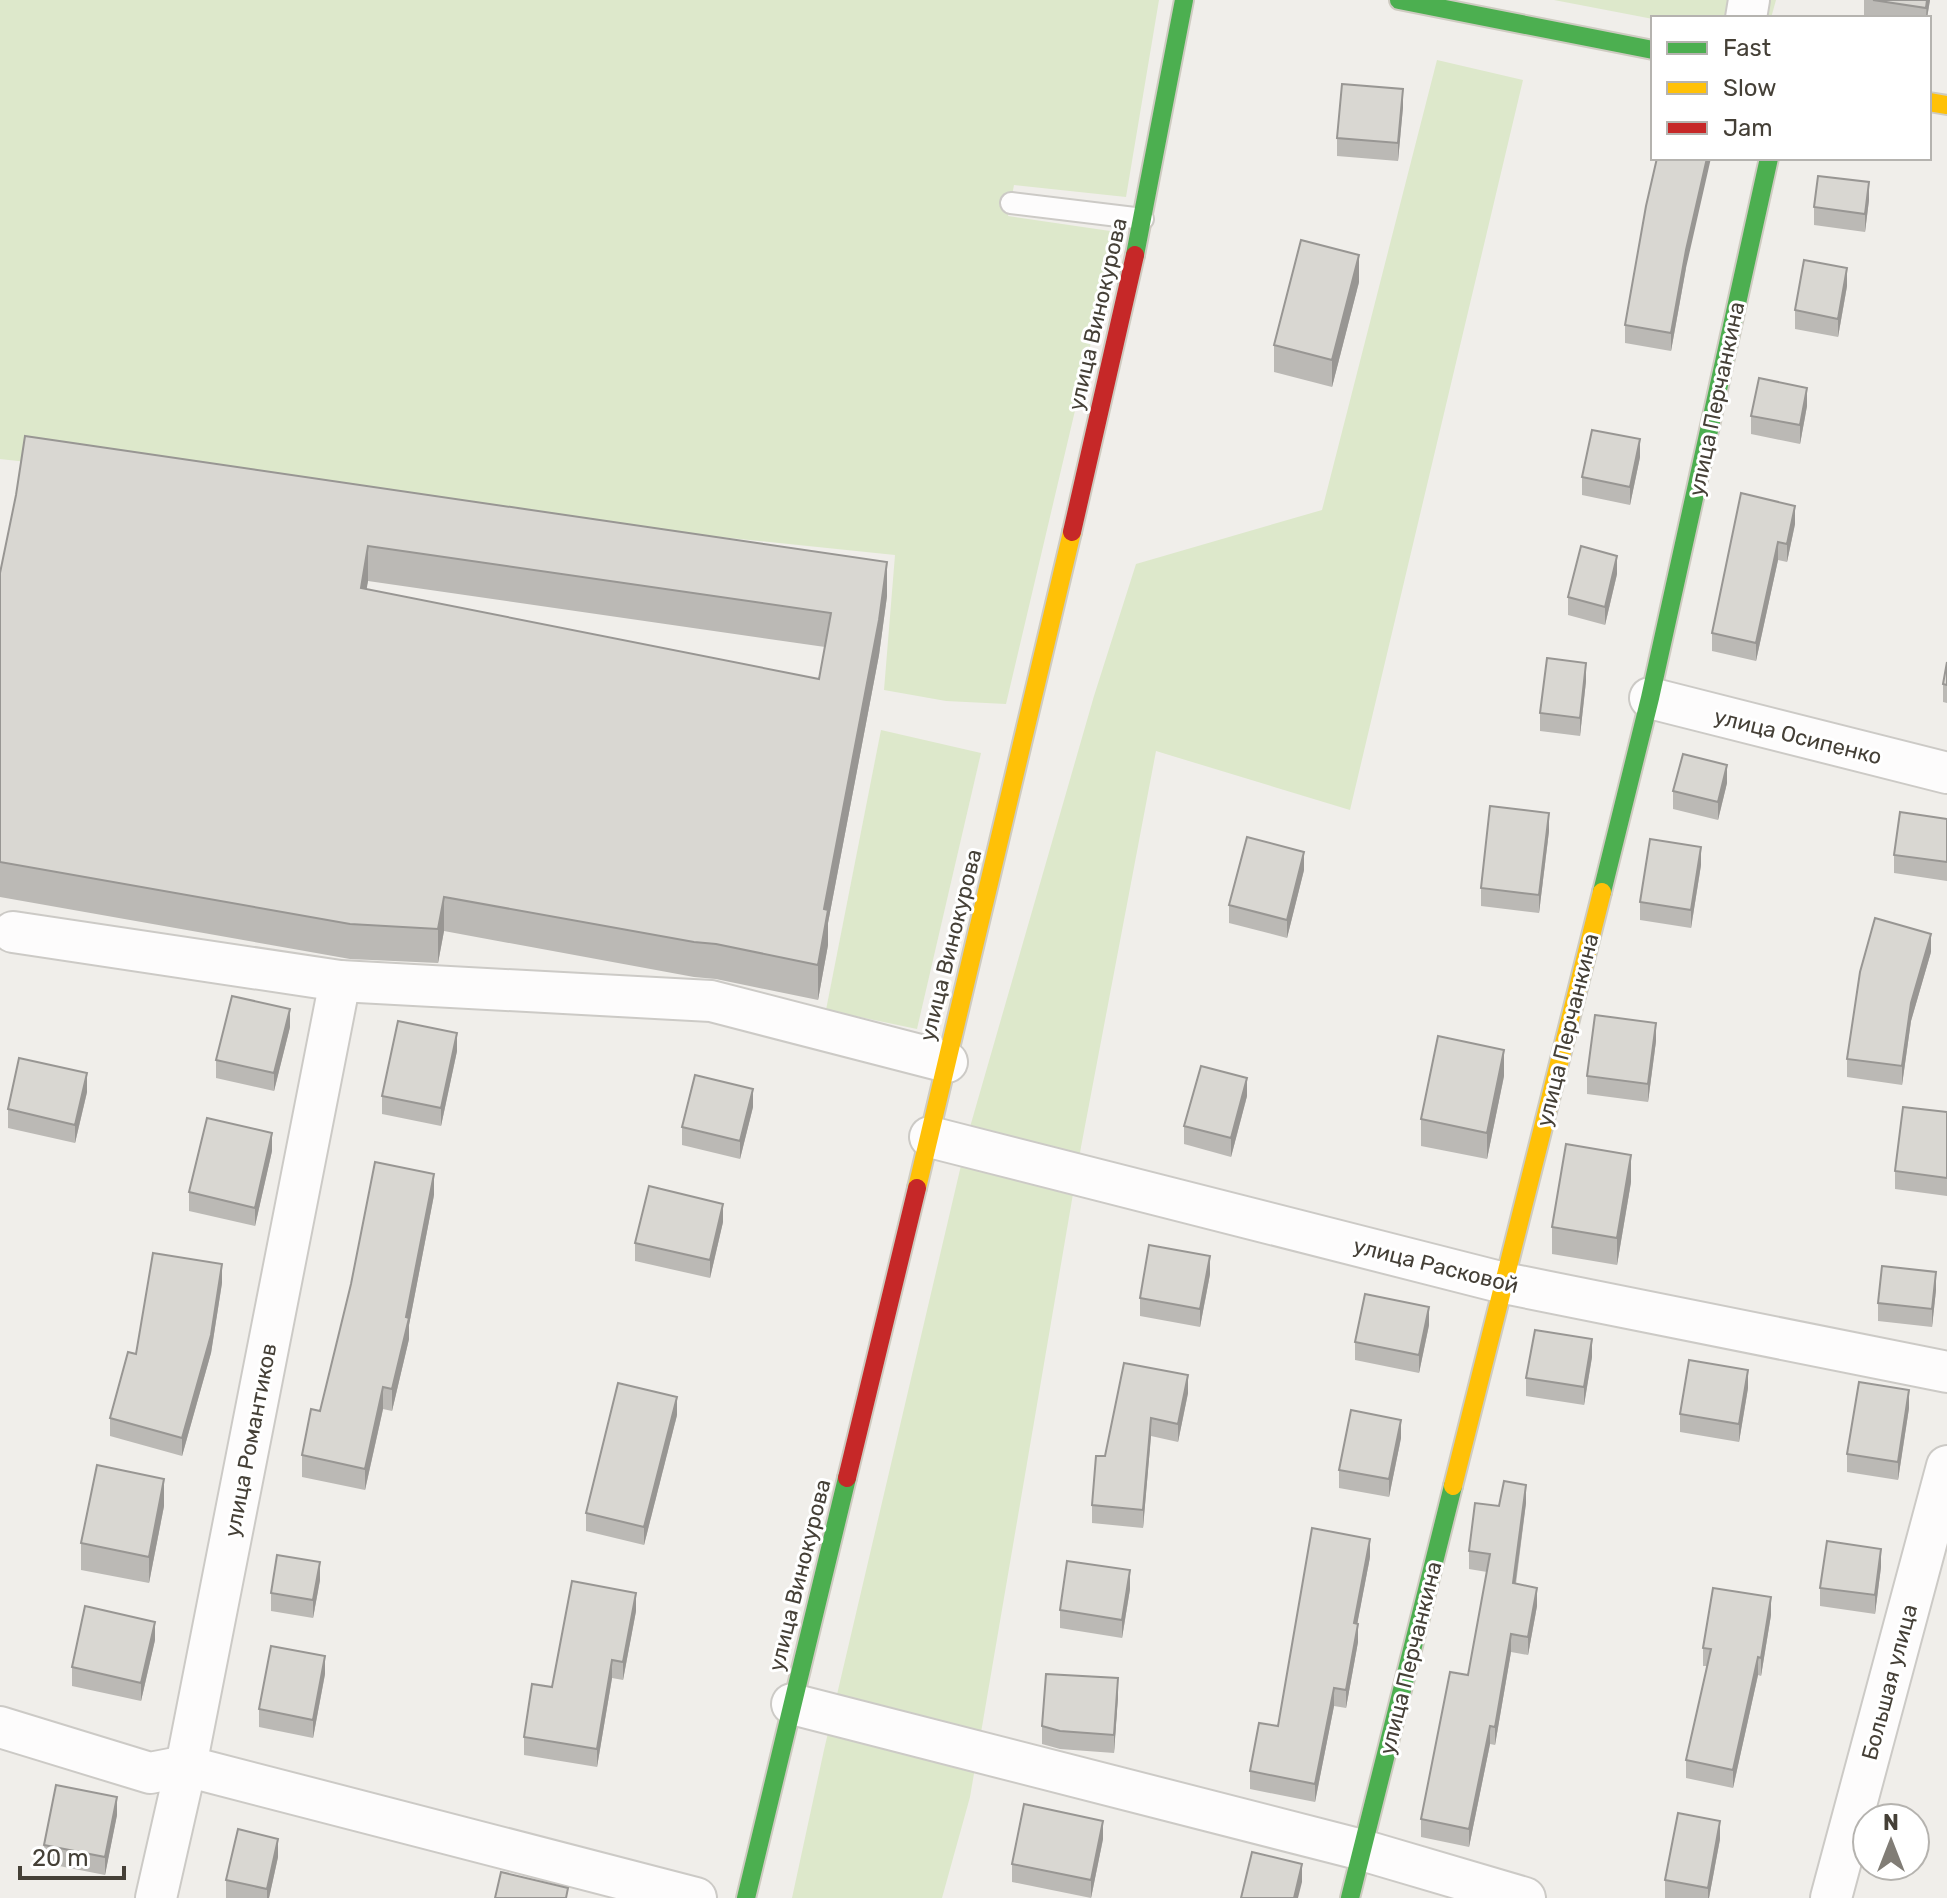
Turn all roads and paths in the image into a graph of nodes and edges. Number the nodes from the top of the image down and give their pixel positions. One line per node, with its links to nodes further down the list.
1 (1184, 0): 6 (street, улица Винокурова)
2 (1399, 0): 3 (street)
3 (1651, 50)
4 (1769, 160): 7 (street, улица Перчанкина)
5 (1011, 203): 6 (lane)
6 (1143, 219): 11 (street, улица Винокурова)
7 (1650, 698): 8 (street, улица Осипенко); 13 (street, улица Перчанкина)
8 (1947, 773)
9 (13, 932): 10 (street)
10 (340, 981): 11 (street); 18 (street, улица Романтиков)
11 (947, 1062): 12 (street, улица Винокурова)
12 (930, 1137): 13 (street, улица Расковой); 16 (street, улица Винокурова)
13 (1504, 1283): 14 (street, улица Расковой); 19 (street, улица Перчанкина)
14 (1947, 1372)
15 (1947, 1466): 25 (street, Большая улица)
16 (792, 1704): 19 (street); 22 (street, улица Винокурова)
17 (0, 1727): 18 (street)
18 (186, 1766): 20 (street, улица Романтиков); 21 (street)
19 (1362, 1850): 23 (street, улица Перчанкина); 24 (street)
20 (156, 1898)
21 (696, 1898)
22 (746, 1898)
23 (1350, 1898)
24 (1525, 1898)
25 (1831, 1898)

